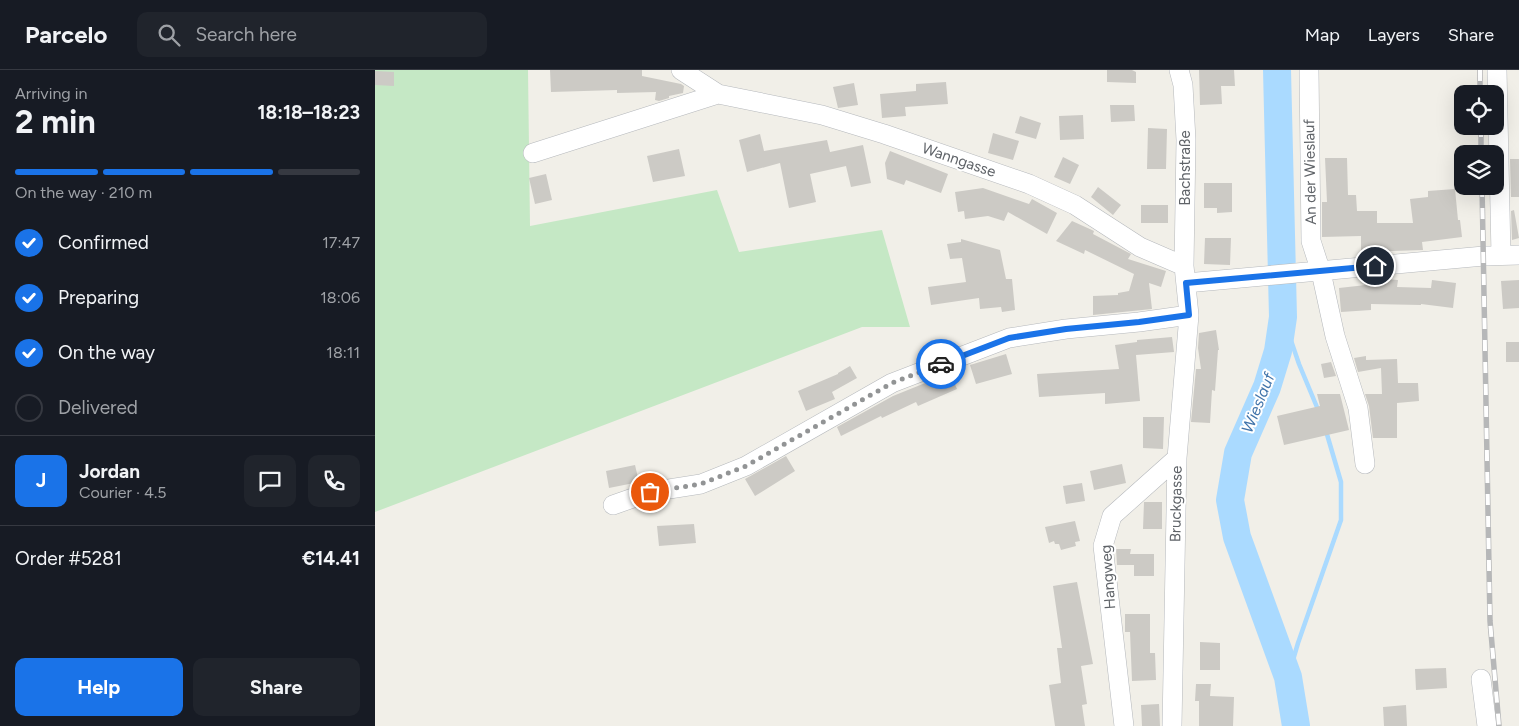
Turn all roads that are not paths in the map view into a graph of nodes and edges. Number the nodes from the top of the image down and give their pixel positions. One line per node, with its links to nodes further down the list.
1 (681, 70): 5 (street, Wanngasse)
2 (1179, 70): 9 (street, Bachstraße)
3 (1309, 70): 8 (street, An der Wieslauf)
4 (1497, 70): 7 (street)
5 (718, 94): 6 (street, Wanngasse); 9 (street, Wanngasse)
6 (533, 153)
7 (1510, 255): 8 (street)
8 (1315, 272): 9 (street); 12 (street)
9 (1185, 275): 10 (street, Bruckgasse)
10 (1189, 315): 11 (street, Bruckgasse); 13 (street)
11 (1177, 458): 15 (street, Hangweg); 16 (street, Bruckgasse)
12 (1365, 464)
13 (613, 505)
14 (1481, 679): 17 (street)
15 (1124, 726)
16 (1172, 726)
17 (1487, 726)

